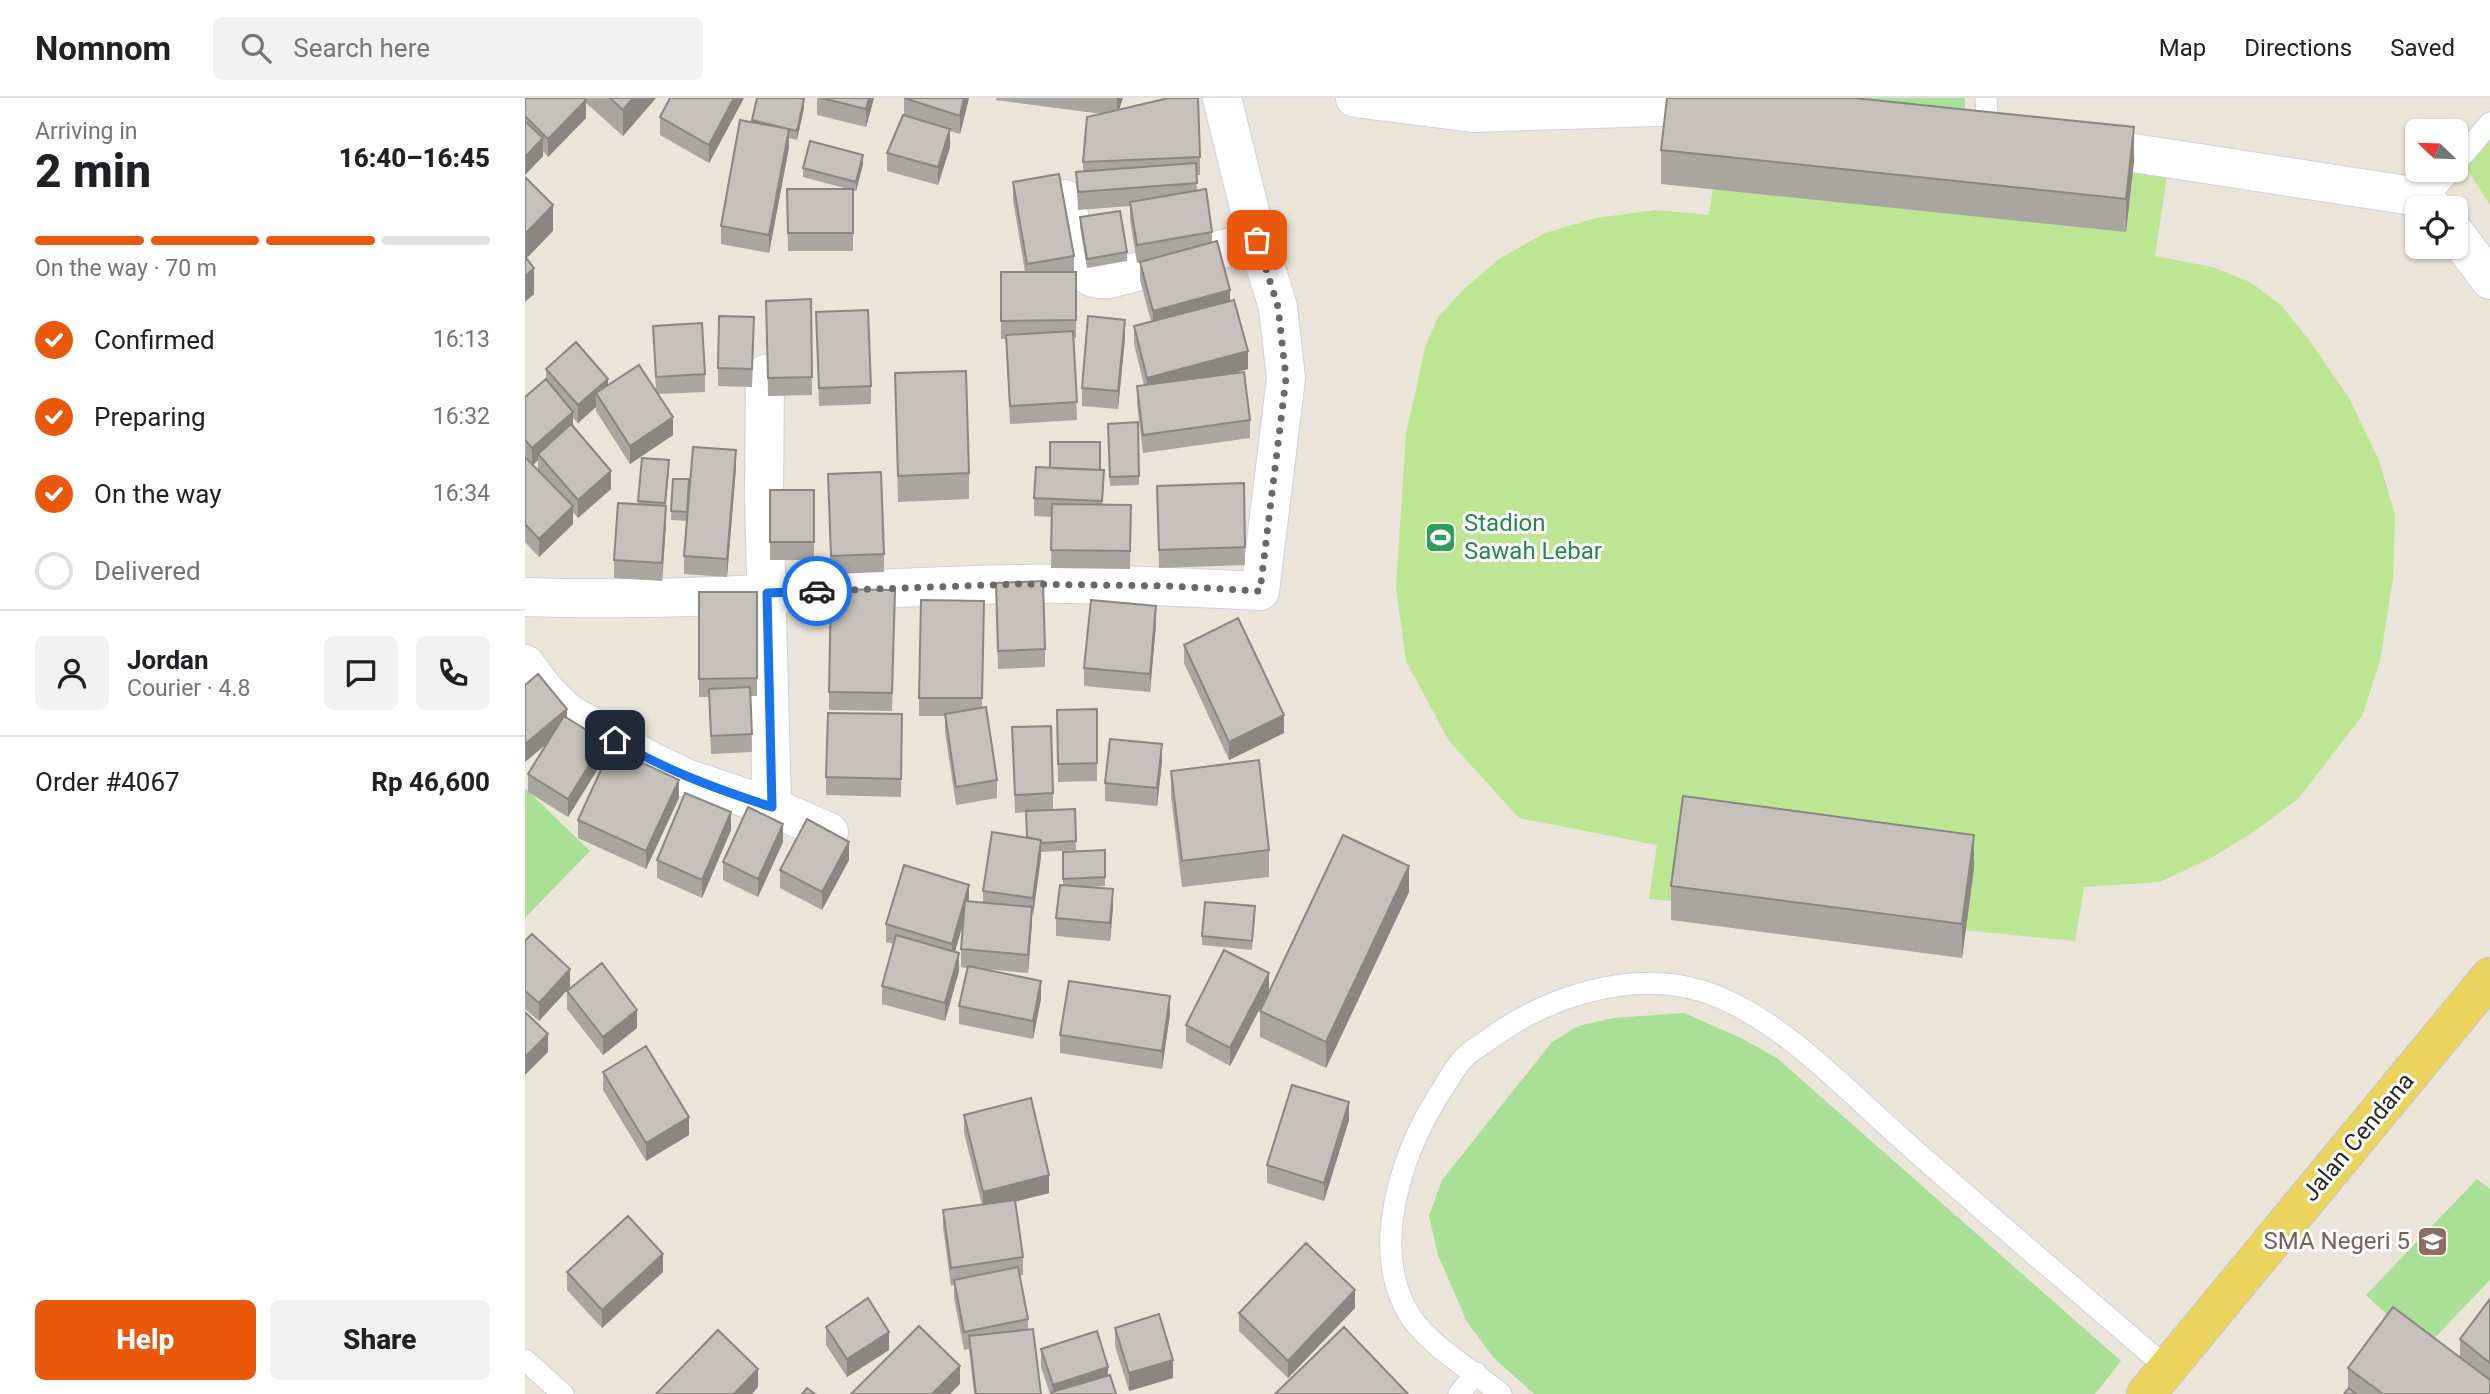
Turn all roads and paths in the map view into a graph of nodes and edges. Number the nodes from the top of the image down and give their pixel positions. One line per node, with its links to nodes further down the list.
1 (1222, 98): 10 (street)
2 (1355, 98): 3 (street)
3 (1757, 106)
4 (1987, 114): 6 (street); 8 (street)
5 (2490, 123): 7 (lane)
6 (1947, 125)
7 (2468, 149)
8 (2408, 196)
9 (1065, 200): 10 (street)
10 (1257, 240): 14 (street)
11 (2468, 250): 12 (street)
12 (2490, 280)
13 (765, 374): 14 (street)
14 (767, 593): 15 (street); 17 (street)
15 (525, 597)
16 (525, 664): 17 (street)
17 (772, 807): 18 (street)
18 (829, 832)
19 (2490, 977): 22 (main road, Jalan Cendana)
20 (525, 1360): 23 (lane)
21 (1476, 1373): 22 (lane); 24 (lane); 25 (lane)
22 (2156, 1381)
23 (563, 1394)
24 (1459, 1394)
25 (1501, 1394)

